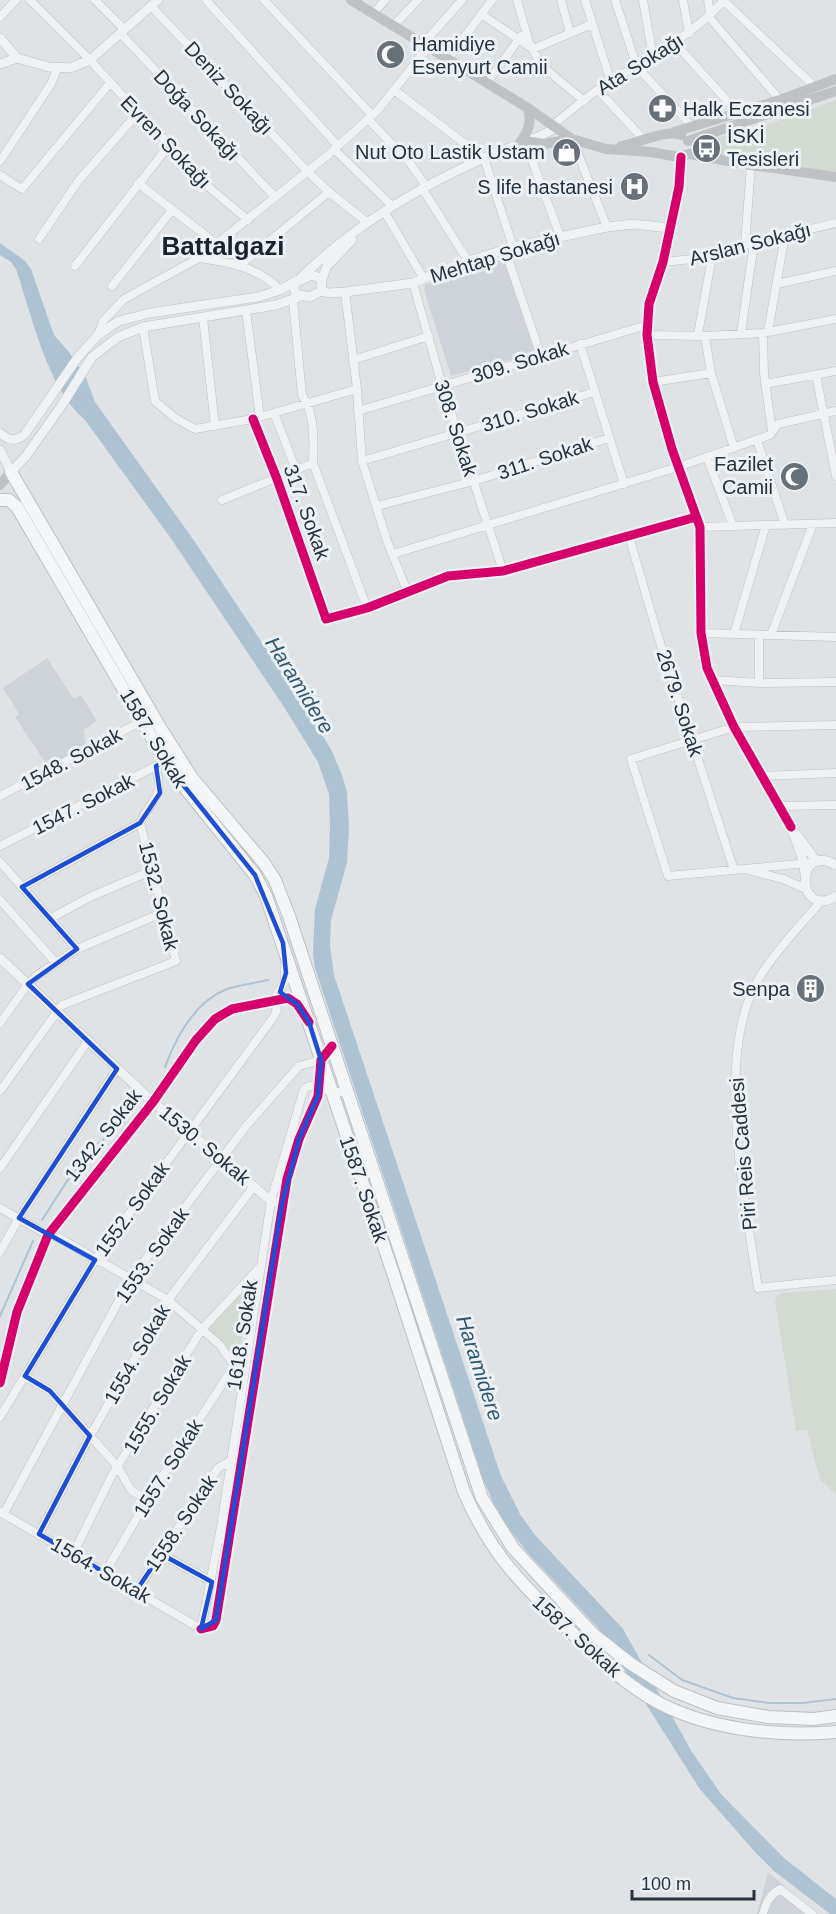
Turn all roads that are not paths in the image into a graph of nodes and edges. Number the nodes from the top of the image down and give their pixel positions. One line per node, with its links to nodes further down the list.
1 (16, 0): 23 (street)
2 (30, 0): 38 (street, Evren Sokağı)
3 (96, 0): 27 (street, Doğa Sokağı)
4 (206, 0): 65 (street)
5 (264, 0): 55 (street)
6 (385, 0): 20 (street)
7 (418, 0): 25 (street)
8 (462, 0): 33 (street)
9 (492, 0): 21 (street)
10 (517, 0): 26 (street)
11 (561, 0): 28 (street)
12 (585, 0): 24 (street)
13 (615, 0): 40 (street)
14 (643, 0): 35 (street)
15 (683, 0): 29 (street)
16 (708, 0): 22 (street)
17 (724, 0): 22 (street, Ata Sokağı); 46 (street)
18 (355, 1): 20 (main road)
19 (154, 3): 27 (street); 72 (street, Deniz Sokağı)
20 (373, 14): 25 (main road)
21 (481, 14): 31 (street); 37 (street)
22 (710, 16): 29 (street, Ata Sokağı); 50 (street)
23 (0, 17)
24 (592, 24): 28 (street); 43 (street)
25 (393, 26): 33 (main road)
26 (525, 30): 31 (street); 34 (street)
27 (122, 31): 38 (street); 78 (street, Doğa Sokağı)
28 (570, 33): 34 (street)
29 (689, 33): 32 (street, Ata Sokağı)
30 (0, 38): 36 (street)
31 (519, 38): 34 (street); 45 (street)
32 (675, 43): 35 (street, Ata Sokağı); 54 (street)
33 (425, 46): 37 (main road); 47 (street)
34 (532, 49): 51 (street)
35 (653, 57): 40 (street, Ata Sokağı)
36 (17, 58): 39 (street); 41 (street)
37 (448, 59): 45 (main road)
38 (90, 60): 41 (street); 44 (street, Evren Sokağı)
39 (0, 64)
40 (637, 67): 43 (street, Ata Sokağı); 57 (street)
41 (58, 68): 70 (street)
42 (836, 79): 46 (main road)
43 (611, 81): 48 (street, Ata Sokağı)
44 (110, 83): 53 (street, Evren Sokağı); 73 (street)
45 (487, 83): 52 (main road)
46 (815, 87): 50 (main road)
47 (394, 90): 55 (street); 69 (street)
48 (598, 90): 51 (street, Ata Sokağı); 61 (street)
49 (836, 91): 62 (main road)
50 (780, 100): 54 (main road)
51 (584, 101): 56 (street, Ata Sokağı)
52 (528, 108): 56 (main road); 63 (main road)
53 (138, 113): 64 (street, Evren Sokağı); 88 (street)
54 (738, 113): 57 (main road)
55 (370, 117): 65 (street); 76 (street)
56 (553, 126): 60 (main road); 63 (street)
57 (693, 127): 58 (main road)
58 (674, 132): 59 (main road); 62 (main road)
59 (658, 137): 61 (main road); 67 (main road)
60 (572, 139): 63 (main road); 66 (main road); 84 (street)
61 (644, 140): 66 (main road)
62 (688, 141): 68 (main road)
63 (522, 143): 69 (street); 87 (street)
64 (170, 144): 75 (street); 81 (street, Evren Sokağı)
65 (336, 148): 72 (street); 79 (street)
66 (606, 149): 67 (main road)
67 (661, 153): 68 (main road)
68 (685, 155): 71 (main road); 85 (street)
69 (484, 158): 76 (street); 92 (street)
70 (0, 161)
71 (751, 165): 74 (main road); 91 (street)
72 (307, 171): 77 (street, Deniz Sokağı); 78 (street)
73 (0, 175)
74 (836, 177)
75 (138, 183): 80 (street); 97 (street)
76 (424, 187): 79 (street); 95 (street)
77 (329, 192): 82 (street, Deniz Sokağı); 98 (street)
78 (275, 197): 81 (street)
79 (388, 209): 82 (street); 101 (street)
80 (172, 210): 90 (street); 105 (street)
81 (248, 220): 90 (street)
82 (368, 223): 100 (street); 102 (street)
83 (836, 223): 86 (street, Arslan Sokağı)
84 (607, 227): 85 (street, Mehtap Sokağı); 87 (street, Mehtap Sokağı)
85 (670, 228): 96 (street)
86 (785, 235): 89 (street, Arslan Sokağı); 104 (street)
87 (560, 236): 92 (street, Mehtap Sokağı)
88 (39, 239)
89 (754, 243): 91 (street, Arslan Sokağı); 116 (street)
90 (218, 245): 94 (street)
91 (745, 245): 93 (street, Arslan Sokağı)
92 (509, 249): 95 (street, Mehtap Sokağı); 121 (street)
93 (712, 257): 96 (street, Arslan Sokağı); 118 (street)
94 (199, 258): 98 (street); 117 (street)
95 (468, 261): 101 (street, Mehtap Sokağı)
96 (663, 262): 114 (street)
97 (75, 266)
98 (239, 266): 106 (street)
99 (836, 271): 104 (street)
100 (322, 279): 102 (street); 107 (street)
101 (424, 279): 103 (street, Mehtap Sokağı)
102 (299, 280): 106 (street); 109 (street)
103 (413, 283): 108 (street, Mehtap Sokağı); 119 (street, 308. Sokak)
104 (777, 284): 115 (street)
105 (112, 286)
106 (280, 290): 117 (street)
107 (321, 291): 108 (street, Mehtap Sokağı); 109 (street)
108 (345, 292): 122 (street)
109 (297, 299): 110 (street); 131 (street)
110 (246, 311): 111 (street); 136 (street, 317. Sokak)
111 (203, 318): 113 (street); 137 (street)
112 (836, 319): 115 (street, 309. Sokak)
113 (143, 327): 137 (street); 151 (street)
114 (647, 330): 118 (street, 309. Sokak); 120 (street, 309. Sokak); 126 (street)
115 (766, 332): 116 (street, 309. Sokak); 127 (street)
116 (741, 333): 118 (street, 309. Sokak)
117 (98, 335): 139 (street)
118 (702, 335): 124 (street)
119 (429, 336): 122 (street); 128 (street, 308. Sokak)
120 (580, 344): 121 (street, 309. Sokak); 130 (street)
121 (541, 356): 128 (street, 309. Sokak)
122 (353, 360): 129 (street)
123 (836, 371): 125 (street)
124 (711, 373): 126 (street); 143 (street)
125 (816, 375): 127 (street); 135 (street)
126 (653, 382): 149 (street)
127 (765, 384): 138 (street)
128 (442, 385): 132 (street, 309. Sokak); 140 (street, 308. Sokak)
129 (357, 389): 131 (street); 132 (street)
130 (595, 392): 140 (street, 310. Sokak); 141 (street)
131 (308, 403): 134 (street); 148 (street)
132 (358, 411): 147 (street)
133 (836, 411): 135 (street)
134 (273, 413): 136 (street); 150 (street)
135 (823, 414): 138 (street); 145 (street)
136 (256, 418): 137 (street); 153 (street, 317. Sokak)
137 (215, 426)
138 (772, 432): 142 (street)
139 (0, 433)
140 (458, 433): 147 (street, 310. Sokak); 154 (street, 308. Sokak)
141 (609, 438): 154 (street, 311. Sokak); 155 (street)
142 (757, 440): 143 (street); 164 (street)
143 (734, 448): 146 (street)
144 (0, 450): 151 (street)
145 (834, 456): 152 (street)
146 (707, 457): 149 (street); 166 (street)
147 (362, 461): 159 (street)
148 (313, 463): 150 (street); 172 (street)
149 (678, 467): 155 (street); 160 (street)
150 (296, 470): 153 (street)
151 (11, 472): 156 (main road); 219 (main road, 1587. Sokak)
152 (836, 476)
153 (277, 478): 158 (street); 172 (street, 317. Sokak)
154 (474, 481): 159 (street, 311. Sokak); 165 (street, 308. Sokak)
155 (624, 484): 165 (street)
156 (0, 485)
157 (0, 500): 181 (main road, 1587. Sokak)
158 (222, 500)
159 (377, 506): 169 (street)
160 (696, 517): 167 (street); 168 (street)
161 (836, 523): 162 (street)
162 (813, 524): 164 (street); 176 (street)
163 (766, 525): 164 (street); 166 (street); 174 (street)
164 (785, 525)
165 (488, 526): 169 (street); 170 (street, 308. Sokak)
166 (733, 526): 167 (street)
167 (700, 527): 173 (street)
168 (629, 536): 170 (street); 184 (street, 2679. Sokak)
169 (393, 554): 171 (street)
170 (503, 572): 171 (street)
171 (407, 591): 172 (street)
172 (367, 608)
173 (701, 633): 174 (street); 178 (street)
174 (734, 634): 175 (street)
175 (759, 635): 176 (street); 180 (street)
176 (771, 635): 177 (street)
177 (836, 637)
178 (712, 680): 180 (street); 183 (street)
179 (836, 682): 180 (street)
180 (759, 683)
181 (142, 721): 185 (main road, 1587. Sokak); 188 (street, 1548. Sokak)
182 (836, 725): 183 (street)
183 (734, 727): 184 (street); 187 (street)
184 (692, 740): 200 (street, 2679. Sokak); 200 (street)
185 (161, 764): 191 (street, 1532. Sokak); 193 (street, 1547. Sokak); 209 (main road, 1587. Sokak)
186 (836, 773): 187 (street)
187 (761, 776): 190 (street)
188 (0, 796)
189 (836, 805): 190 (street)
190 (778, 806): 192 (street)
191 (140, 823): 199 (street, 1532. Sokak); 202 (street)
192 (790, 827): 195 (street); 196 (street)
193 (0, 846)
194 (0, 862): 202 (street)
195 (817, 862): 196 (street); 197 (street); 201 (street)
196 (804, 863): 198 (street); 201 (street)
197 (836, 865)
198 (744, 869): 200 (street); 203 (street)
199 (153, 870): 207 (street, 1532. Sokak); 208 (street)
200 (734, 870)
201 (805, 875): 203 (street)
202 (22, 887): 208 (street)
203 (806, 889): 206 (street)
204 (836, 896): 206 (street)
205 (0, 900): 212 (street)
206 (821, 901): 239 (street, Piri Reis Caddesi)
207 (164, 912): 210 (street); 215 (street, 1532. Sokak)
208 (51, 918): 210 (street)
209 (283, 943): 214 (street, 1552. Sokak); 216 (main road, 1587. Sokak)
210 (77, 949): 212 (street)
211 (0, 958): 213 (street, 1530. Sokak)
212 (56, 963): 213 (street)
213 (28, 984): 215 (street, 1530. Sokak); 217 (street)
214 (273, 1000): 216 (street, 1342. Sokak); 225 (street, 1342. Sokak); 226 (street, 1552. Sokak)
215 (57, 1011): 218 (street, 1530. Sokak); 223 (street)
216 (309, 1022): 220 (main road, 1587. Sokak)
217 (0, 1023)
218 (88, 1041): 221 (street, 1530. Sokak); 228 (street)
219 (332, 1046): 220 (street); 224 (main road, 1587. Sokak)
220 (321, 1060): 222 (main road, 1587. Sokak); 227 (street, 1553. Sokak)
221 (117, 1069): 225 (street, 1530. Sokak); 233 (street)
222 (326, 1089): 224 (street); 230 (street, 1618. Sokak); 231 (street, 1618. Sokak); 259 (main road, 1587. Sokak)
223 (0, 1091)
224 (347, 1092): 258 (main road, 1587. Sokak)
225 (153, 1102): 226 (street, 1530. Sokak); 234 (street, 1342. Sokak)
226 (189, 1131): 227 (street, 1530. Sokak); 236 (street, 1552. Sokak)
227 (223, 1159): 229 (street, 1530. Sokak); 238 (street, 1553. Sokak)
228 (0, 1168)
229 (254, 1186): 230 (street, 1530. Sokak); 240 (street, 1554. Sokak)
230 (271, 1201): 231 (street, 1530. Sokak); 237 (street, 1618. Sokak)
231 (282, 1204): 257 (street, 1618. Sokak)
232 (0, 1208): 233 (street)
233 (19, 1218): 234 (street); 235 (street)
234 (48, 1235): 236 (street); 243 (street, 1342. Sokak)
235 (0, 1252)
236 (95, 1260): 238 (street); 242 (street, 1552. Sokak)
237 (260, 1266): 241 (street, 1555. Sokak); 247 (street, 1618. Sokak)
238 (130, 1280): 240 (street); 244 (street, 1553. Sokak)
239 (836, 1280)
240 (168, 1300): 241 (street); 246 (street, 1554. Sokak)
241 (202, 1329): 248 (street, 1555. Sokak); 249 (street, 1557. Sokak)
242 (26, 1376): 244 (street); 245 (street, 1552. Sokak)
243 (0, 1383)
244 (62, 1405): 246 (street); 250 (street, 1553. Sokak)
245 (0, 1418)
246 (90, 1436): 248 (street); 251 (street, 1554. Sokak)
247 (230, 1461): 253 (street, 1558. Sokak); 255 (street, 1618. Sokak)
248 (118, 1467): 249 (street); 252 (street, 1555. Sokak)
249 (147, 1500): 254 (street, 1557. Sokak)
250 (2, 1512): 251 (street, 1564. Sokak)
251 (39, 1534): 252 (street, 1564. Sokak)
252 (73, 1554): 254 (street, 1564. Sokak)
253 (161, 1554): 255 (street); 256 (street, 1558. Sokak)
254 (105, 1573): 256 (street, 1564. Sokak)
255 (212, 1582): 257 (street, 1618. Sokak)
256 (136, 1591): 257 (street, 1564. Sokak)
257 (201, 1629)
258 (836, 1716)
259 (836, 1732)
260 (763, 1914): 261 (street)
261 (812, 1914)

